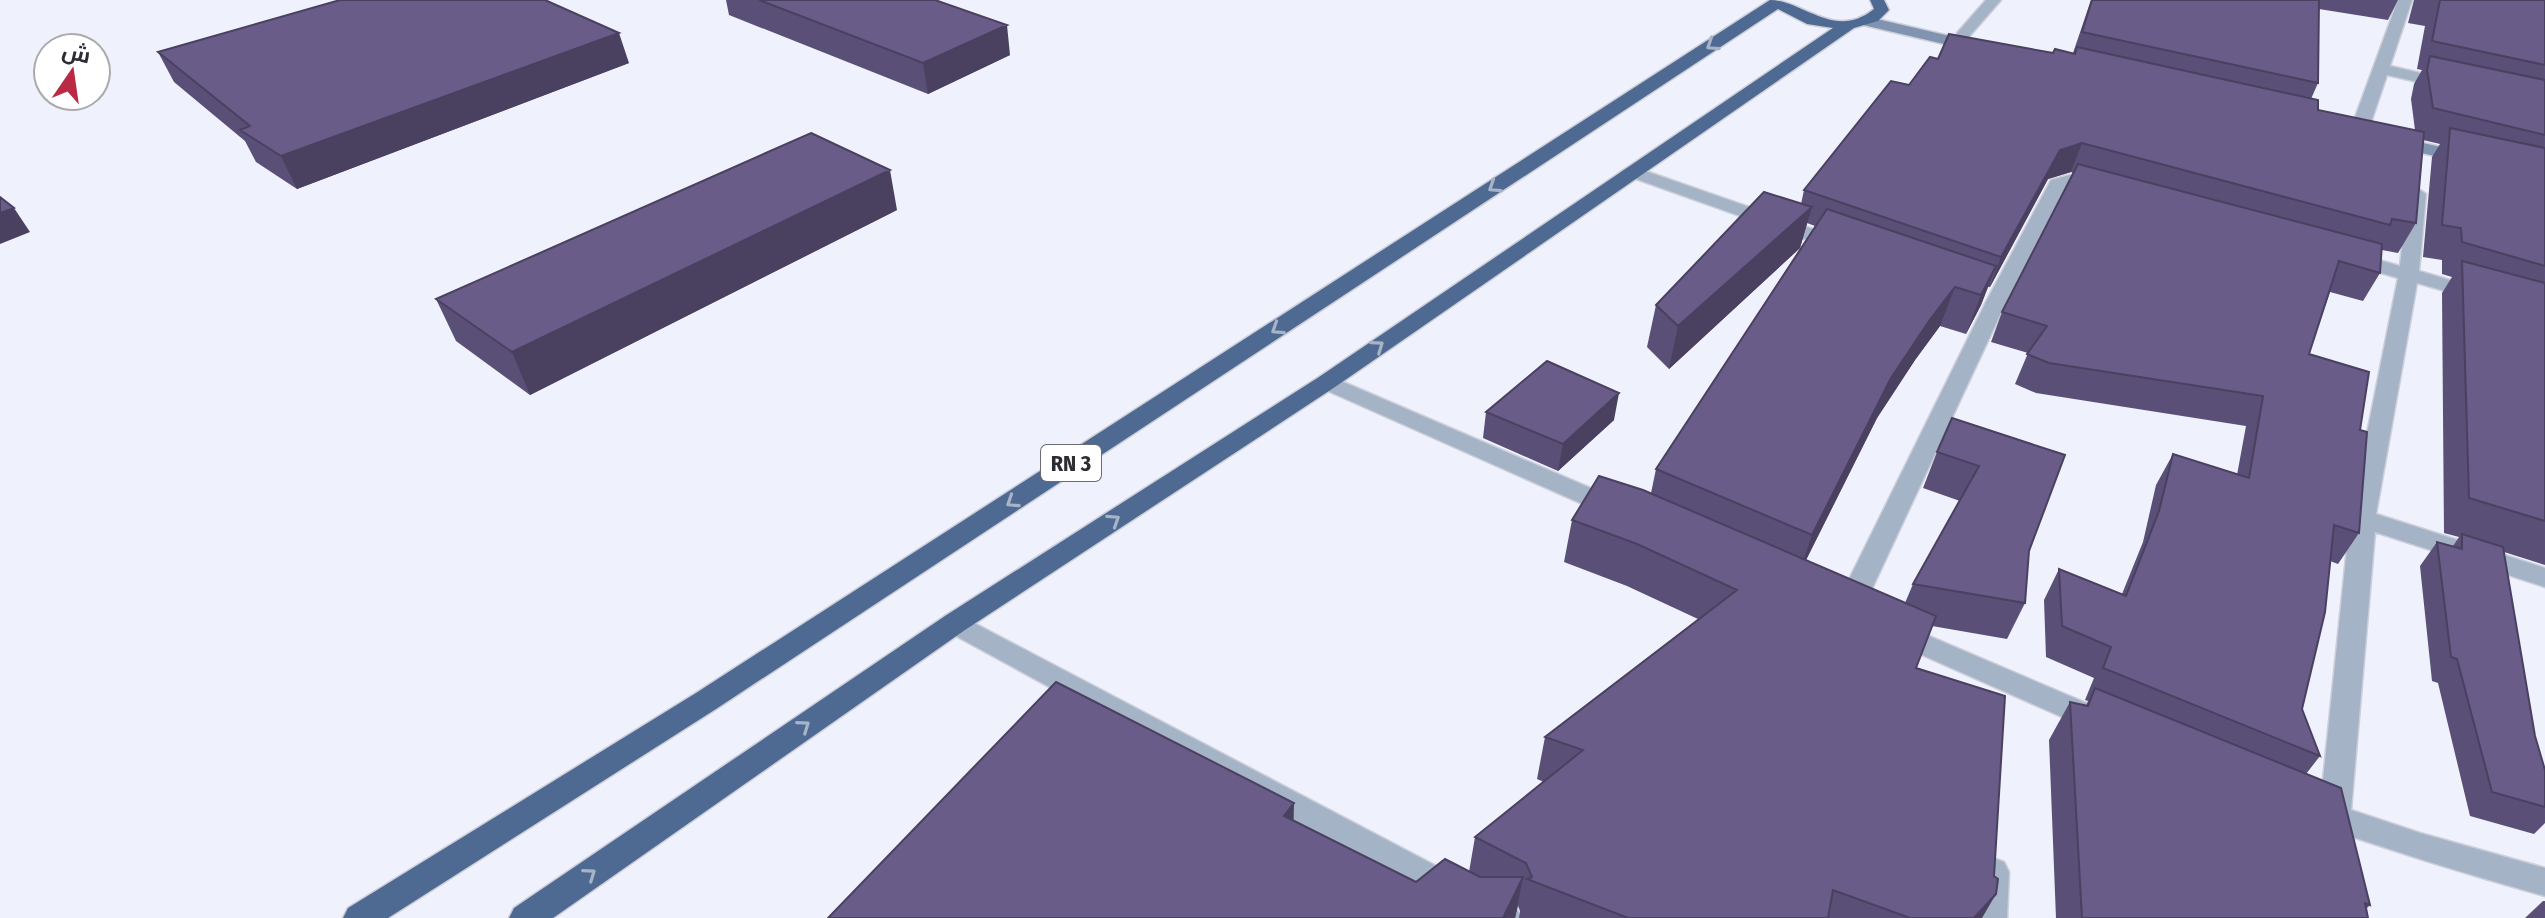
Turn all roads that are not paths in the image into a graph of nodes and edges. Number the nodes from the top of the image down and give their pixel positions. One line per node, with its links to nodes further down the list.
1 (1994, 0): 6 (street)
2 (2405, 0): 7 (street)
3 (1777, 1): 5 (highway); 33 (highway, RN 3, one-way to 33)
4 (1882, 4): 5 (highway); 6 (main road)
5 (1858, 22): 6 (main road); 12 (highway)
6 (1962, 36)
7 (2379, 68): 8 (street); 9 (street)
8 (2470, 88)
9 (2351, 132): 10 (main road)
10 (2421, 148): 11 (main road); 16 (street)
11 (2483, 161)
12 (1631, 171): 15 (street); 18 (highway, one-way to 12)
13 (2118, 192): 23 (street)
14 (2332, 252): 16 (street)
15 (1865, 254)
16 (2409, 274): 17 (street); 19 (street)
17 (2500, 300)
18 (1327, 382): 20 (street); 24 (highway, one-way to 18)
19 (2363, 519): 21 (street); 29 (street)
20 (1645, 522)
21 (2545, 578)
22 (1819, 598): 23 (street)
23 (1848, 610): 25 (street)
24 (955, 623): 34 (highway, one-way to 24); 35 (street)
25 (2005, 682): 26 (street); 27 (street)
26 (2003, 713)
27 (2119, 729)
28 (2292, 801): 29 (street)
29 (2335, 819): 31 (street); 32 (street)
30 (1995, 839): 36 (street)
31 (2340, 847)
32 (2545, 882)
33 (360, 918)
34 (526, 918)
35 (1504, 918)
36 (1990, 918)

